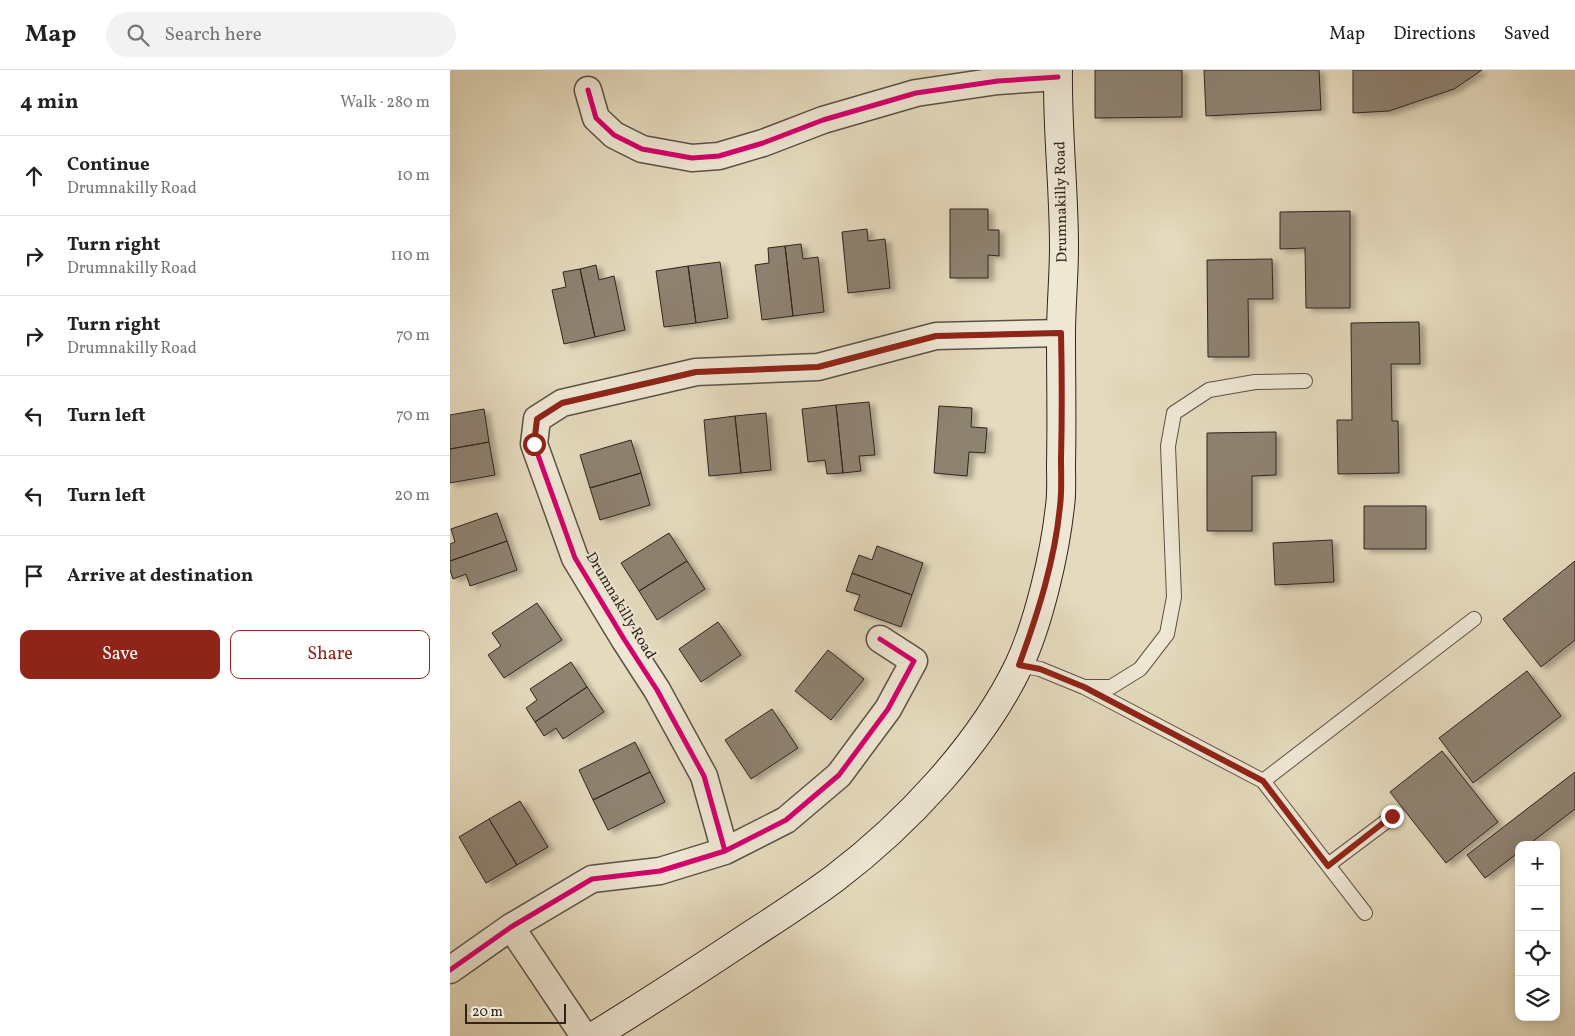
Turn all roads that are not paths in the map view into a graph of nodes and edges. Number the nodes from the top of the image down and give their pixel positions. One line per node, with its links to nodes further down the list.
1 (1058, 74): 2 (street); 3 (main road, Drumnakilly Road)
2 (588, 90)
3 (1061, 333): 7 (main road, Drumnakilly Road); 11 (street, Drumnakilly Road)
4 (1305, 382): 8 (lane)
5 (1474, 619): 9 (lane)
6 (880, 639): 11 (street)
7 (1019, 665): 8 (lane); 17 (main road, Drumnakilly Road)
8 (1084, 687): 9 (lane)
9 (1263, 781): 12 (lane)
10 (1392, 816): 12 (lane)
11 (725, 851): 14 (street)
12 (1328, 866): 13 (lane)
13 (1365, 913)
14 (511, 927): 15 (street); 16 (street)
15 (450, 970)
16 (584, 1036)
17 (594, 1036)

